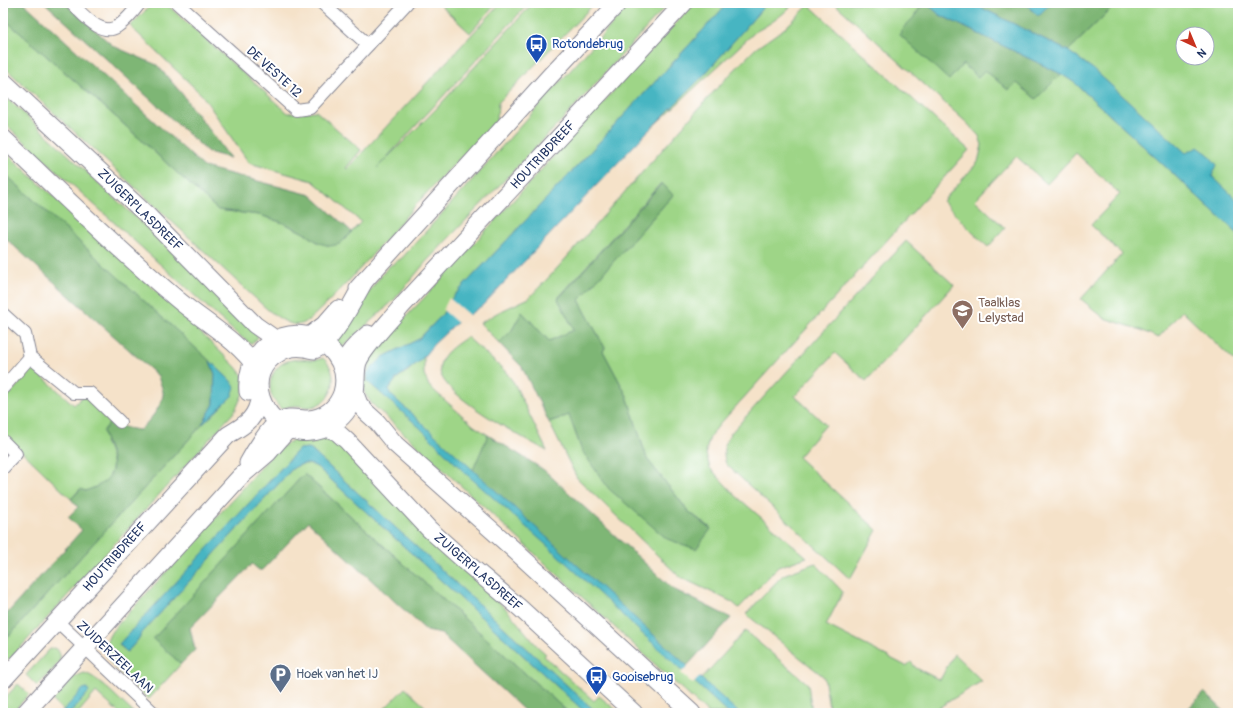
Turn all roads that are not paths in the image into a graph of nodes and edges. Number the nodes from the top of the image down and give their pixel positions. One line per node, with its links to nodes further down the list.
1 (72, 3): 2 (street)
2 (140, 3)
3 (177, 3): 8 (street, DE VESTE 12)
4 (322, 3): 8 (street)
5 (407, 3): 8 (street, DE VESTE 12)
6 (618, 3): 13 (main road)
7 (684, 3): 16 (main road, HOUTRIBDREEF)
8 (368, 45)
9 (3, 81): 12 (main road, ZUIGERPLASDREEF)
10 (3, 138): 15 (main road)
11 (3, 314): 14 (street)
12 (275, 339): 13 (main road); 15 (main road)
13 (317, 340): 15 (main road); 16 (main road)
14 (30, 357): 17 (street); 21 (street)
15 (257, 368): 18 (main road, HOUTRIBDREEF)
16 (349, 368): 19 (main road)
17 (3, 388)
18 (254, 394): 22 (main road); 27 (main road, HOUTRIBDREEF)
19 (348, 394): 20 (main road); 22 (main road); 25 (main road)
20 (348, 410): 23 (main road); 25 (main road)
21 (120, 422)
22 (285, 426): 23 (main road); 28 (main road)
23 (327, 428): 32 (main road, ZUIGERPLASDREEF)
24 (3, 441): 26 (street)
25 (395, 444): 33 (main road)
26 (3, 468)
27 (57, 621): 28 (street, ZUIDERZEELAAN); 29 (main road, HOUTRIBDREEF)
28 (85, 648): 30 (main road); 31 (street, ZUIDERZEELAAN)
29 (3, 680)
30 (25, 713)
31 (154, 713)
32 (634, 713)
33 (692, 713)

